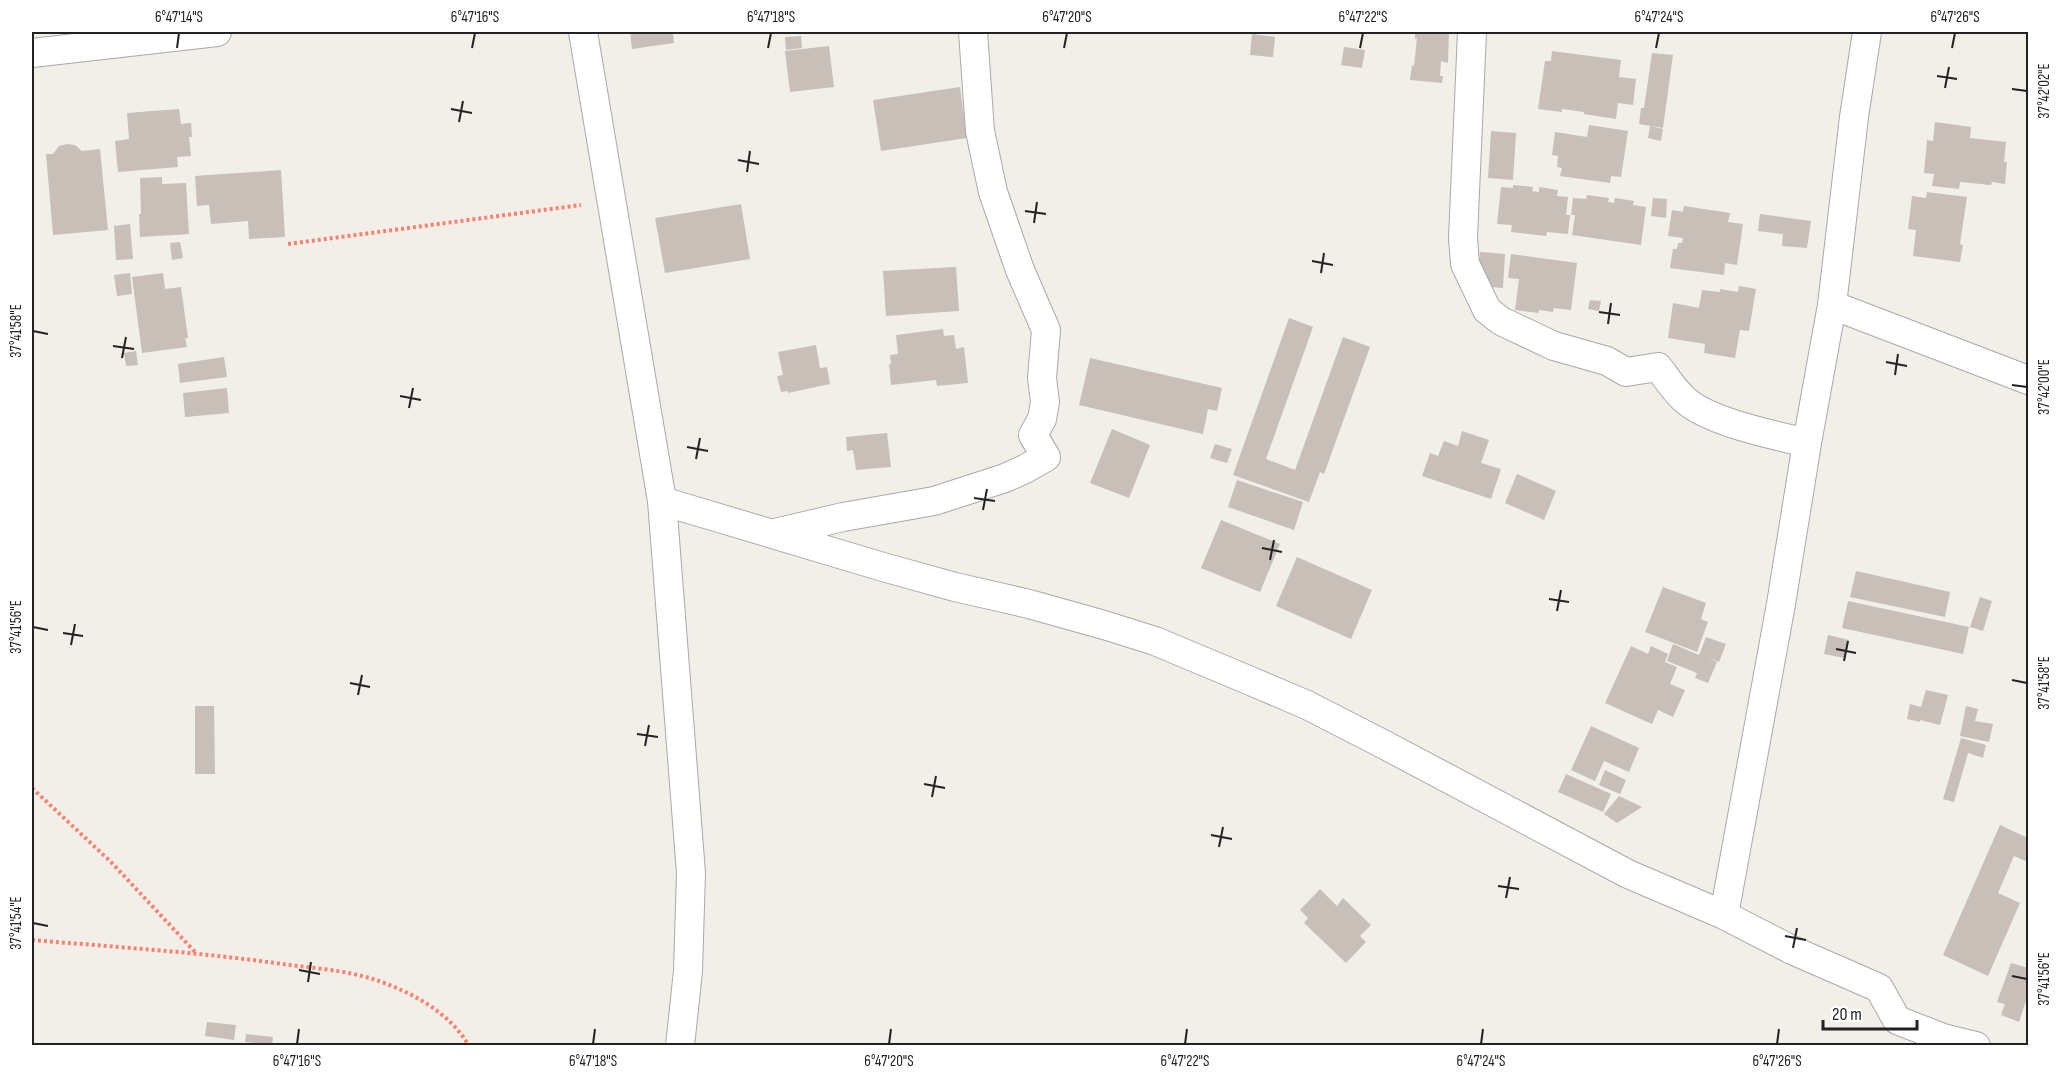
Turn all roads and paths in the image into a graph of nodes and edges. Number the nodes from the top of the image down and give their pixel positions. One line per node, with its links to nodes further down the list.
1 (217, 32): 6 (street)
2 (583, 32): 12 (street)
3 (973, 32): 13 (street)
4 (1472, 32): 11 (street)
5 (1867, 32): 9 (street)
6 (32, 53)
7 (585, 204): 8 (path)
8 (288, 244)
9 (1832, 305): 10 (street); 11 (street)
10 (2028, 380)
11 (1807, 443): 15 (street)
12 (662, 501): 13 (street); 18 (street)
13 (775, 533): 15 (street)
14 (32, 788): 17 (path)
15 (1724, 915): 22 (street)
16 (32, 940): 17 (path)
17 (197, 954): 19 (path)
18 (687, 971): 20 (street); 21 (street)
19 (469, 1046)
20 (680, 1046)
21 (697, 1046)
22 (1976, 1046)

